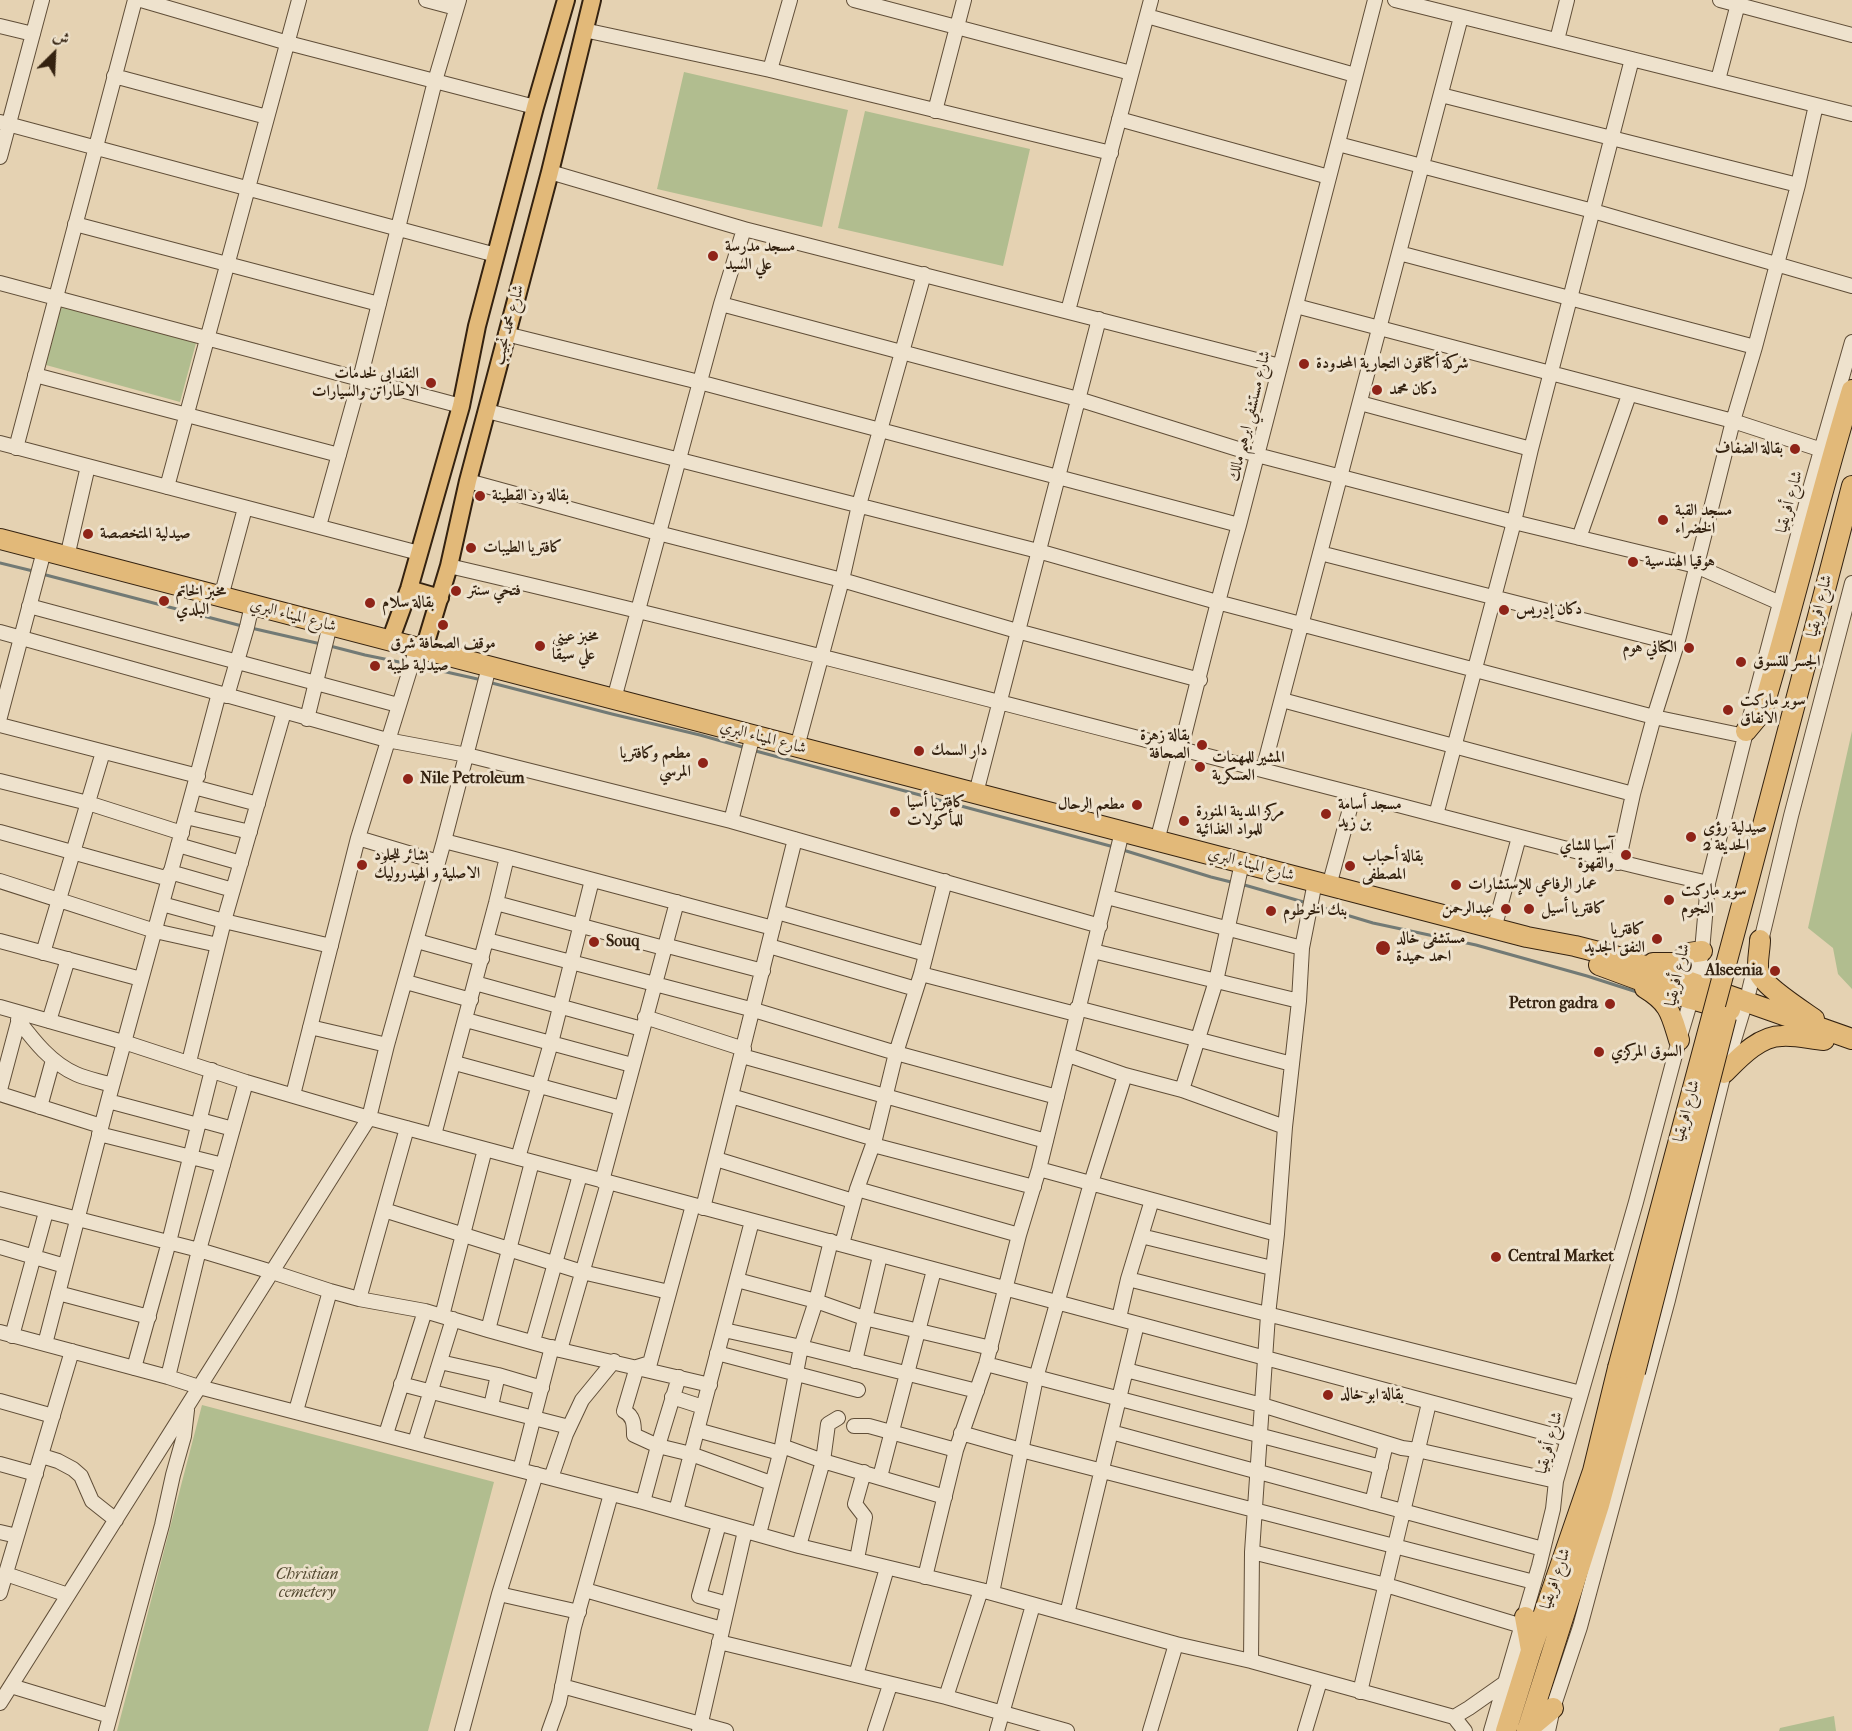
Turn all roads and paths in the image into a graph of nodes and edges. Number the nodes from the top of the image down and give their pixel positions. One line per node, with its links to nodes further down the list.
1 (42, 0): 23 (street)
2 (135, 0): 31 (street)
3 (141, 0): 26 (street)
4 (299, 0): 26 (street)
5 (426, 0): 17 (street)
6 (566, 0): 36 (main road, شارع محمد نجيب)
7 (592, 0): 22 (main road, شارع محمد نجيب)
8 (790, 0): 28 (street)
9 (854, 0): 21 (street)
10 (964, 0): 21 (street)
11 (1151, 0): 18 (street)
12 (1375, 0): 30 (street, شارع مستشفي ابرهيم مالك)
13 (1395, 0): 19 (street)
14 (1567, 0): 25 (street)
15 (1720, 0): 16 (street)
16 (1738, 2): 24 (street); 32 (street)
17 (458, 4): 33 (street)
18 (1147, 16): 29 (street); 30 (street)
19 (1461, 17): 25 (street); 34 (street)
20 (0, 26): 23 (street)
21 (957, 27): 29 (street); 37 (street)
22 (584, 30): 28 (street); 48 (main road, شارع محمد نجيب)
23 (33, 34): 41 (street)
24 (1852, 35)
25 (1557, 40): 27 (street)
26 (288, 43): 33 (street); 39 (street)
27 (1632, 59): 32 (street); 42 (street)
28 (770, 70): 37 (street)
29 (1131, 73): 40 (street)
30 (1355, 75): 43 (street, شارع مستشفي ابرهيم مالك)
31 (114, 76): 39 (street); 44 (street)
32 (1719, 80): 35 (street)
33 (435, 81): 36 (street); 54 (street)
34 (1441, 95): 42 (street); 47 (street)
35 (1816, 105): 38 (street); 50 (street)
36 (535, 107): 57 (main road, شارع محمد نجيب)
37 (935, 111): 45 (street)
38 (1852, 114)
39 (267, 117): 51 (street)
40 (1119, 119): 45 (street); 49 (street)
41 (5, 123): 44 (street); 46 (street)
42 (1612, 138): 50 (street); 52 (street)
43 (1338, 144): 47 (street); 49 (street, شارع مستشفي ابرهيم مالك)
44 (96, 148): 51 (street); 53 (street)
45 (1111, 153): 68 (street)
46 (0, 157)
47 (1422, 166): 52 (street); 56 (street)
48 (550, 172): 55 (street); 71 (main road, شارع محمد نجيب)
49 (1329, 177): 67 (street, شارع مستشفي ابرهيم مالك)
50 (1798, 185): 59 (street)
51 (248, 189): 54 (street); 58 (street)
52 (1593, 211): 59 (street); 64 (street)
53 (75, 224): 58 (street); 63 (street)
54 (399, 229): 57 (street); 65 (street)
55 (744, 229): 60 (street); 66 (street)
56 (1399, 253): 64 (street); 70 (street)
57 (496, 255): 85 (main road, شارع محمد نجيب)
58 (228, 264): 65 (street); 72 (street)
59 (1777, 264): 62 (street); 74 (street)
60 (924, 274): 68 (street); 75 (street)
61 (0, 283): 63 (street)
62 (1852, 286)
63 (56, 298): 72 (street); 77 (street)
64 (1570, 299): 74 (street); 78 (street)
65 (379, 304): 79 (street)
66 (721, 304): 75 (street); 80 (street)
67 (1296, 306): 70 (street); 76 (street, شارع مستشفي ابرهيم مالك)
68 (1068, 311): 69 (street)
69 (1099, 319): 76 (street); 83 (street)
70 (1379, 329): 78 (street); 84 (street)
71 (506, 334): 80 (street); 86 (main road, شارع محمد نجيب)
72 (208, 339): 79 (street); 87 (street)
73 (1852, 342): 93 (street, شارع أفريقيا)
74 (1755, 347): 88 (street)
75 (902, 352): 83 (street); 89 (street)
76 (1280, 366): 95 (street, شارع مستشفي ابرهيم مالك)
77 (35, 375): 87 (street); 91 (street)
78 (1551, 375): 82 (street); 92 (street)
79 (360, 379): 85 (street); 94 (street)
80 (699, 382): 89 (street); 96 (street)
81 (1852, 390): 155 (highway)
82 (1629, 394): 88 (street); 110 (street)
83 (1078, 399): 95 (street); 98 (street)
84 (1360, 404): 92 (street); 99 (street)
85 (461, 406): 114 (main road, شارع محمد نجيب)
86 (487, 411): 96 (street); 100 (main road, شارع محمد نجيب)
87 (187, 415): 94 (street); 102 (street)
88 (1733, 421): 93 (street); 118 (street)
89 (880, 430): 98 (street); 103 (street)
90 (0, 443): 91 (street)
91 (16, 447): 97 (street)
92 (1531, 449): 105 (street)
93 (1822, 450): 126 (street, شارع أفريقيا)
94 (339, 455): 107 (street)
95 (1257, 455): 99 (street); 106 (street, شارع مستشفي ابرهيم مالك)
96 (680, 459): 103 (street); 108 (street)
97 (88, 466): 102 (street); 116 (street)
98 (1057, 477): 106 (street); 113 (street)
99 (1341, 477): 105 (street); 115 (street)
100 (468, 481): 108 (street); 117 (main road, شارع محمد نجيب)
101 (1852, 486): 129 (highway, شارع افريقيا)
102 (167, 488): 104 (street)
103 (859, 505): 113 (street); 119 (street)
104 (245, 508): 107 (street); 122 (street)
105 (1514, 522): 110 (street); 123 (street)
106 (1239, 525): 125 (street, شارع مستشفي ابرهيم مالك)
107 (319, 526): 114 (street)
108 (658, 533): 119 (street); 130 (street)
109 (1852, 533): 129 (highway, شارع افريقيا)
110 (1579, 538): 118 (street)
111 (0, 539): 112 (highway, شارع الميناء البري)
112 (44, 551): 116 (highway, شارع الميناء البري); 128 (street)
113 (1038, 551): 125 (street); 133 (street)
114 (419, 553): 121 (main road, شارع محمد نجيب)
115 (1320, 553): 123 (street); 131 (street)
116 (67, 556): 122 (highway, شارع الميناء البري)
117 (449, 566): 124 (main road, شارع محمد نجيب); 130 (street)
118 (1696, 566): 126 (street); 137 (street)
119 (842, 580): 133 (street); 139 (street)
120 (1852, 583): 210 (street)
121 (408, 589): 124 (main road); 136 (main road, شارع محمد نجيب)
122 (221, 597): 127 (highway, شارع الميناء البري)
123 (1493, 597): 137 (street); 142 (street)
124 (440, 598): 138 (main road, شارع محمد نجيب)
125 (1217, 602): 131 (street); 143 (street, شارع مستشفي ابرهيم مالك)
126 (1780, 603): 155 (street, شارع أفريقيا)
127 (252, 605): 132 (highway, شارع الميناء البري); 140 (street)
128 (30, 606): 135 (street); 140 (street)
129 (1826, 607): 359 (highway, شارع افريقيا, bridge)
130 (639, 610): 139 (street); 146 (street)
131 (1302, 624): 142 (street); 147 (street)
132 (330, 625): 136 (highway, شارع الميناء البري); 144 (street)
133 (1017, 631): 143 (street); 148 (street)
134 (0, 632): 135 (street)
135 (21, 638): 145 (street); 150 (street)
136 (390, 641): 138 (highway, شارع الميناء البري)
137 (1677, 644): 152 (street)
138 (420, 648): 141 (highway, شارع الميناء البري); 149 (street)
139 (821, 657): 148 (street); 159 (street)
140 (237, 663): 144 (street); 145 (street)
141 (489, 667): 146 (highway, شارع الميناء البري); 162 (street)
142 (1474, 670): 152 (street); 158 (street)
143 (1200, 680): 160 (street, شارع مستشفي ابرهيم مالك)
144 (315, 684): 149 (street); 153 (street)
145 (223, 695): 151 (street); 165 (street)
146 (614, 699): 156 (highway, شارع الميناء البري)
147 (1282, 700): 158 (street); 163 (street)
148 (998, 702): 160 (street); 166 (street)
149 (398, 705): 157 (street)
150 (1, 707)
151 (284, 712): 153 (street); 170 (street)
152 (1654, 717): 155 (street); 168 (street)
153 (307, 719): 157 (street)
154 (0, 724): 161 (street)
155 (1745, 734): 193 (street, شارع أفريقيا)
156 (753, 735): 159 (highway, شارع الميناء البري); 173 (street)
157 (387, 740): 162 (street); 177 (street)
158 (1454, 746): 168 (street); 171 (street)
159 (797, 747): 166 (highway, شارع الميناء البري)
160 (1181, 749): 163 (street); 182 (street, شارع مستشفي ابرهيم مالك)
161 (103, 752): 165 (street); 169 (street)
162 (467, 755): 173 (street); 181 (street)
163 (1263, 770): 167 (street)
164 (0, 781): 169 (street)
165 (196, 782): 170 (street); 172 (street)
166 (975, 794): 176 (highway, شارع الميناء البري)
167 (1354, 794): 171 (street); 194 (street)
168 (1633, 794): 188 (street)
169 (88, 803): 179 (street); 183 (street)
170 (258, 804): 175 (street)
171 (1436, 815): 178 (street)
172 (186, 817): 175 (street); 179 (street)
173 (730, 821): 180 (street)
174 (0, 832): 183 (street)
175 (250, 832): 186 (street)
176 (1122, 832): 182 (highway, شارع الميناء البري); 196 (street)
177 (358, 837): 185 (street); 214 (street)
178 (1519, 837): 188 (street); 207 (street)
179 (180, 839): 186 (street); 189 (street)
180 (795, 839): 192 (street); 201 (street)
181 (444, 841): 184 (street); 185 (street)
182 (1157, 841): 187 (highway, شارع الميناء البري)
183 (73, 852): 189 (street); 197 (street)
184 (507, 856): 190 (street); 200 (street)
185 (438, 862): 212 (street)
186 (241, 863): 195 (street)
187 (1242, 863): 194 (highway, شارع الميناء البري); 206 (street)
188 (1618, 863): 193 (street)
189 (170, 876): 195 (street); 199 (street)
190 (592, 880): 198 (street); 203 (street)
191 (0, 881): 197 (street)
192 (945, 881): 204 (street); 221 (street)
193 (1708, 883): 219 (street, شارع أفريقيا)
194 (1322, 884): 207 (highway, شارع الميناء البري); 217 (street)
195 (233, 890): 202 (street)
196 (1107, 897): 204 (street); 206 (street)
197 (59, 900): 208 (street); 220 (street)
198 (677, 902): 205 (street); 215 (street)
199 (162, 903): 202 (street); 208 (street)
200 (496, 903): 203 (street); 209 (street)
201 (777, 912): 205 (street); 221 (street)
202 (224, 921): 213 (street); 214 (street)
203 (580, 926): 215 (street); 224 (street)
204 (1100, 926): 218 (street)
205 (773, 928): 216 (street)
206 (1229, 929): 217 (street); 229 (street)
207 (1494, 929): 225 (highway, شارع الميناء البري)
208 (155, 931): 213 (street); 228 (street)
209 (487, 940): 223 (street); 224 (street)
210 (1760, 940): 239 (street); 247 (highway)
211 (0, 941): 220 (street)
212 (417, 941): 223 (street); 230 (street)
213 (218, 945): 260 (street)
214 (331, 946): 246 (street)
215 (664, 946): 226 (street); 232 (street)
216 (769, 946): 226 (street); 233 (street)
217 (1302, 948): 236 (street)
218 (1093, 951): 229 (street); 241 (street)
219 (1702, 951): 225 (highway); 234 (street, شارع أفريقيا)
220 (43, 953): 222 (street)
221 (926, 954): 227 (street)
222 (68, 959): 228 (street); 244 (street)
223 (482, 959): 231 (street)
224 (572, 962): 232 (street); 237 (street)
225 (1620, 965): 234 (highway); 250 (highway)
226 (763, 971): 240 (street)
227 (921, 974): 233 (street); 241 (street)
228 (141, 980): 251 (street)
229 (1216, 981): 236 (street); 249 (street)
230 (406, 982): 235 (street); 253 (street)
231 (475, 983): 235 (street); 237 (street)
232 (654, 984): 240 (street); 245 (street)
233 (916, 989): 256 (street)
234 (1694, 991): 239 (highway); 250 (street, شارع أفريقيا)
235 (471, 1000): 243 (street)
236 (1299, 1001): 262 (street)
237 (560, 1006): 245 (street); 252 (street)
238 (0, 1007): 242 (street)
239 (1744, 1008): 247 (highway); 265 (street)
240 (754, 1010): 255 (street); 256 (street)
241 (1076, 1011): 249 (street); 257 (street)
242 (19, 1016): 244 (street); 258 (street); 259 (street)
243 (466, 1020): 252 (street); 261 (street)
244 (49, 1021): 251 (street)
245 (644, 1023): 255 (street); 263 (street)
246 (310, 1028): 253 (street); 273 (street)
247 (1827, 1035): 248 (highway); 254 (highway); 265 (highway)
248 (1852, 1039)
249 (1199, 1040): 262 (street); 271 (street)
250 (1679, 1040): 373 (street, شارع أفريقيا)
251 (123, 1042): 260 (street); 268 (street)
252 (551, 1043): 263 (street); 269 (street)
253 (387, 1045): 280 (street)
254 (1852, 1051)
255 (743, 1052): 274 (street); 275 (street)
256 (896, 1053): 275 (street); 276 (street)
257 (1068, 1055): 266 (street); 276 (street)
258 (4, 1058): 270 (street)
259 (53, 1060): 268 (street); 278 (street)
260 (189, 1062): 264 (street)
261 (454, 1063): 269 (street); 286 (street)
262 (1292, 1064): 282 (street)
263 (632, 1065): 279 (street)
264 (212, 1070): 267 (street); 281 (street)
265 (1724, 1073): 463 (street)
266 (1125, 1075): 271 (street); 297 (street)
267 (246, 1082): 273 (street); 284 (street)
268 (112, 1085): 277 (street)
269 (538, 1086): 279 (street); 292 (street)
270 (0, 1089)
271 (1182, 1090): 282 (street)
272 (0, 1094): 278 (street)
273 (293, 1095): 280 (street)
274 (731, 1096): 288 (street); 291 (street)
275 (885, 1096): 287 (street); 288 (street)
276 (1057, 1097): 287 (street)
277 (108, 1101): 281 (street); 285 (street)
278 (40, 1107): 285 (street)
279 (621, 1108): 296 (street)
280 (369, 1118): 283 (street); 322 (street)
281 (199, 1122): 284 (street); 290 (street)
282 (1285, 1127): 307 (street)
283 (407, 1128): 286 (street); 303 (street)
284 (233, 1129): 293 (street)
285 (100, 1130): 290 (street); 305 (street)
286 (434, 1135): 289 (street)
287 (1046, 1141): 294 (street)
288 (874, 1142): 298 (street); 299 (street)
289 (485, 1149): 292 (street); 309 (street)
290 (190, 1157): 293 (street); 311 (street)
291 (716, 1159): 299 (street); 302 (street)
292 (525, 1160): 295 (street); 315 (street)
293 (223, 1165): 314 (street)
294 (1039, 1169): 297 (street); 298 (street)
295 (580, 1175): 296 (street); 318 (street)
296 (605, 1182): 302 (street); 323 (street)
297 (1091, 1183): 301 (street); 332 (street)
298 (1034, 1186): 308 (street)
299 (855, 1195): 308 (street); 312 (street)
300 (0, 1199): 304 (street)
301 (1152, 1200): 307 (street); 310 (street)
302 (698, 1207): 306 (street); 328 (street)
303 (384, 1210): 309 (street); 330 (street)
304 (46, 1212): 305 (street); 317 (street)
305 (78, 1219): 311 (street); 319 (street)
306 (752, 1221): 312 (street); 325 (street)
307 (1277, 1234): 320 (street)
308 (1019, 1235): 326 (street)
309 (462, 1236): 315 (street); 336 (street)
310 (1141, 1236): 320 (street); 324 (street)
311 (169, 1242): 314 (street); 335 (street)
312 (837, 1242): 316 (street); 331 (street)
313 (0, 1247): 317 (street)
314 (199, 1250): 322 (street); 363 (street)
315 (508, 1250): 318 (street); 340 (street)
316 (880, 1256): 321 (street); 337 (street)
317 (33, 1257): 319 (street); 343 (street)
318 (555, 1264): 323 (street); 344 (street)
319 (65, 1266): 329 (street)
320 (1272, 1268): 334 (street)
321 (934, 1270): 326 (street); 342 (street)
322 (272, 1272): 327 (street); 368 (street)
323 (582, 1272): 328 (street); 347 (street)
324 (1128, 1279): 334 (street); 338 (street)
325 (737, 1280): 331 (street); 341 (street)
326 (1006, 1289): 332 (street); 348 (street)
327 (330, 1291): 330 (street); 382 (street)
328 (669, 1292): 356 (street)
329 (58, 1293): 335 (street); 345 (street)
330 (359, 1299): 333 (street)
331 (816, 1301): 337 (street); 346 (street)
332 (1057, 1301): 338 (street); 365 (street)
333 (425, 1311): 336 (street); 366 (street)
334 (1269, 1315): 351 (street); 373 (street)
335 (148, 1317): 357 (street)
336 (447, 1318): 340 (street); 354 (street)
337 (864, 1318): 342 (street); 353 (street)
338 (1119, 1318): 339 (street)
339 (1137, 1324): 351 (street); 358 (street)
340 (488, 1330): 344 (street)
341 (724, 1330): 346 (street); 350 (street)
342 (919, 1331): 348 (street); 360 (street)
343 (6, 1334): 345 (street)
344 (533, 1341): 347 (street)
345 (45, 1344): 349 (street)
346 (801, 1347): 353 (street); 361 (street)
347 (556, 1348): 352 (street); 369 (street)
348 (991, 1348): 355 (street)
349 (72, 1352): 357 (street); 383 (street)
350 (717, 1353): 361 (street); 367 (street)
351 (1265, 1359): 377 (street); 379 (street)
352 (614, 1361): 356 (street); 387 (street)
353 (855, 1361): 360 (street)
354 (440, 1362): 362 (street); 372 (street)
355 (986, 1364): 365 (street); 371 (street)
356 (637, 1367): 364 (street); 397 (street)
357 (134, 1368): 363 (street)
358 (1126, 1370): 375 (street); 379 (street)
359 (1627, 1370): 452 (highway, شارع افريقيا); 480 (highway, شارع افريقيا)
360 (907, 1372): 371 (street); 389 (street)
361 (795, 1373): 370 (street); 398 (street)
362 (498, 1375): 369 (street); 380 (street)
363 (168, 1377): 368 (street)
364 (679, 1377): 367 (street); 374 (street)
365 (1036, 1378): 375 (street); 400 (street)
366 (402, 1384): 372 (street); 392 (street)
367 (710, 1385): 381 (street)
368 (199, 1387): 378 (street); 382 (street)
369 (542, 1388): 384 (street)
370 (858, 1390)
371 (977, 1391): 391 (street)
372 (430, 1393): 380 (street); 395 (street)
373 (1581, 1393): 394 (street, شارع أفريقيا)
374 (672, 1397): 381 (street); 397 (street)
375 (1119, 1400): 390 (street); 393 (street)
376 (0, 1401): 383 (street)
377 (1429, 1403): 394 (street); 401 (street)
378 (188, 1405): 425 (street); 465 (street)
379 (1262, 1405): 393 (street); 396 (street)
380 (491, 1406): 384 (street)
381 (703, 1407): 388 (street)
382 (296, 1411): 392 (street)
383 (53, 1416): 403 (street)
384 (532, 1418): 387 (street); 407 (street)
385 (838, 1418): 404 (street)
386 (854, 1426): 389 (street)
387 (569, 1428): 414 (street)
388 (697, 1430): 398 (street); 402 (street)
389 (893, 1432): 399 (street); 413 (street)
390 (1111, 1432): 408 (street); 410 (street)
391 (962, 1433): 399 (street); 400 (street)
392 (386, 1434): 395 (street)
393 (1259, 1436): 406 (street); 410 (street)
394 (1568, 1439): 415 (street, شارع أفريقيا)
395 (415, 1442): 407 (street)
396 (1386, 1444): 401 (street); 406 (street)
397 (658, 1446): 402 (street); 419 (street)
398 (781, 1450): 404 (street); 416 (street)
399 (956, 1450): 418 (street)
400 (1021, 1450): 408 (street); 441 (street)
401 (1418, 1450): 415 (street); 424 (street)
402 (691, 1454): 416 (street); 423 (street)
403 (42, 1456): 411 (street); 425 (street)
404 (823, 1461): 409 (street); 430 (street)
405 (0, 1464): 411 (street)
406 (1381, 1467): 420 (street)
407 (520, 1470): 412 (street)
408 (1102, 1470): 422 (street); 448 (street)
409 (864, 1472): 413 (street); 434 (street)
410 (1257, 1472): 420 (street); 422 (street)
411 (36, 1474): 429 (street)
412 (536, 1474): 414 (street); 443 (street)
413 (880, 1477): 418 (street)
414 (551, 1478): 417 (street)
415 (1556, 1481): 421 (street, شارع أفريقيا)
416 (771, 1483): 428 (street)
417 (612, 1494): 419 (street); 440 (street)
418 (945, 1497): 437 (street)
419 (644, 1502): 423 (street)
420 (1372, 1503): 424 (street)
421 (1553, 1509): 432 (street, شارع افريقيا)
422 (1254, 1510): 431 (street); 433 (street)
423 (676, 1511): 426 (street)
424 (1403, 1512): 431 (street); 432 (street)
425 (116, 1520): 444 (street)
426 (719, 1524): 428 (street); 445 (street)
427 (0, 1532): 429 (street)
428 (752, 1533): 430 (street); 445 (street)
429 (17, 1536): 436 (street)
430 (799, 1546): 434 (street)
431 (1395, 1546): 438 (street); 439 (street)
432 (1543, 1549): 438 (street, شارع افريقيا)
433 (1252, 1552): 439 (street); 453 (street)
434 (857, 1559): 435 (street)
435 (886, 1568): 437 (street); 454 (street)
436 (6, 1574): 442 (street); 444 (street)
437 (925, 1577): 441 (street)
438 (1534, 1582): 449 (street, شارع افريقيا)
439 (1386, 1585): 449 (street); 460 (street)
440 (585, 1590): 447 (street); 450 (street)
441 (987, 1592): 446 (street); 461 (street)
442 (0, 1593)
443 (500, 1594): 447 (street); 469 (street)
444 (69, 1595): 458 (street)
445 (728, 1604): 450 (street)
446 (1033, 1605): 448 (street); 464 (street)
447 (579, 1612): 459 (street)
448 (1067, 1614): 451 (street)
449 (1523, 1622): 452 (highway); 456 (street, شارع افريقيا)
450 (720, 1635): 454 (street); 467 (street)
451 (1176, 1644): 453 (street); 475 (street)
452 (1531, 1651): 479 (highway, شارع افريقيا)
453 (1251, 1661): 455 (street)
454 (856, 1675): 457 (street)
455 (1320, 1681): 460 (street); 476 (street)
456 (1506, 1682): 466 (street); 478 (street, شارع افريقيا)
457 (891, 1685): 461 (street); 472 (street)
458 (11, 1686): 462 (street); 465 (street)
459 (562, 1686): 467 (street); 470 (street)
460 (1360, 1692): 466 (street)
461 (946, 1697): 464 (street)
462 (0, 1703)
463 (1553, 1708): 480 (highway); 481 (street)
464 (1002, 1714): 473 (street); 474 (street)
465 (110, 1716): 468 (street)
466 (1454, 1717): 477 (street)
467 (700, 1728): 471 (street)
468 (106, 1731)
469 (462, 1731)
470 (549, 1731)
471 (726, 1731)
472 (875, 1731)
473 (997, 1731)
474 (1067, 1731)
475 (1150, 1731)
476 (1305, 1731)
477 (1465, 1731)
478 (1491, 1731)
479 (1506, 1731)
480 (1527, 1731)
481 (1548, 1731)

